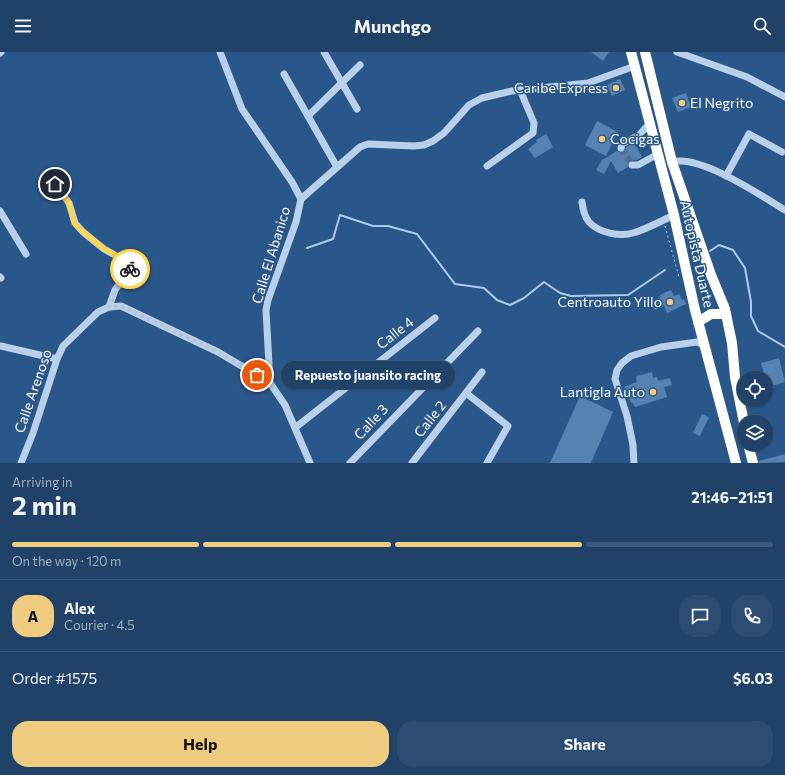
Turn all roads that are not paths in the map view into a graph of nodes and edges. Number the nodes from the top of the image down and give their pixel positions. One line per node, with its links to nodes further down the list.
1 (220, 52): 24 (street)
2 (324, 52): 9 (street)
3 (631, 52): 7 (highway, Autopista Duarte)
4 (645, 52): 18 (highway, Autopista Duarte)
5 (677, 52): 11 (street)
6 (360, 65): 9 (street)
7 (635, 66): 10 (street, Calle El Abanico); 14 (highway, Autopista Duarte)
8 (284, 74): 13 (street)
9 (342, 83): 12 (street); 13 (street)
10 (520, 90): 20 (street); 21 (street, Calle El Abanico)
11 (785, 97)
12 (357, 109)
13 (308, 116): 21 (street)
14 (650, 123): 15 (street); 17 (highway, Autopista Duarte)
15 (621, 148)
16 (782, 152): 22 (street)
17 (658, 154): 19 (street); 28 (highway, Autopista Duarte)
18 (672, 162): 22 (street); 31 (highway, Autopista Duarte)
19 (632, 164)
20 (487, 166)
21 (337, 167): 24 (street, Calle El Abanico)
22 (726, 176): 26 (street)
23 (55, 184): 30 (street)
24 (301, 199): 40 (street, Calle El Abanico)
25 (582, 202): 28 (street)
26 (785, 210)
27 (0, 211): 29 (street)
28 (674, 215): 32 (highway, Autopista Duarte)
29 (26, 254)
30 (109, 307): 38 (street, Calle Arenoso); 40 (street)
31 (725, 309): 32 (highway); 34 (highway); 42 (highway, Autopista Duarte)
32 (695, 310): 34 (highway, Autopista Duarte)
33 (435, 318): 43 (street, Calle 4)
34 (698, 322): 36 (highway, Autopista Duarte)
35 (478, 331): 47 (street, Calle 3)
36 (704, 345): 50 (street); 51 (highway, Autopista Duarte)
37 (1, 346): 38 (street)
38 (57, 359): 45 (street, Calle Arenoso)
39 (482, 372): 41 (street, Calle 2)
40 (270, 383): 43 (street)
41 (466, 393): 48 (street, Calle 2); 49 (street)
42 (742, 415)
43 (296, 427): 46 (street)
44 (750, 451): 52 (highway)
45 (21, 463)
46 (310, 463)
47 (350, 463)
48 (412, 463)
49 (487, 463)
50 (634, 463)
51 (736, 463)
52 (753, 463)

